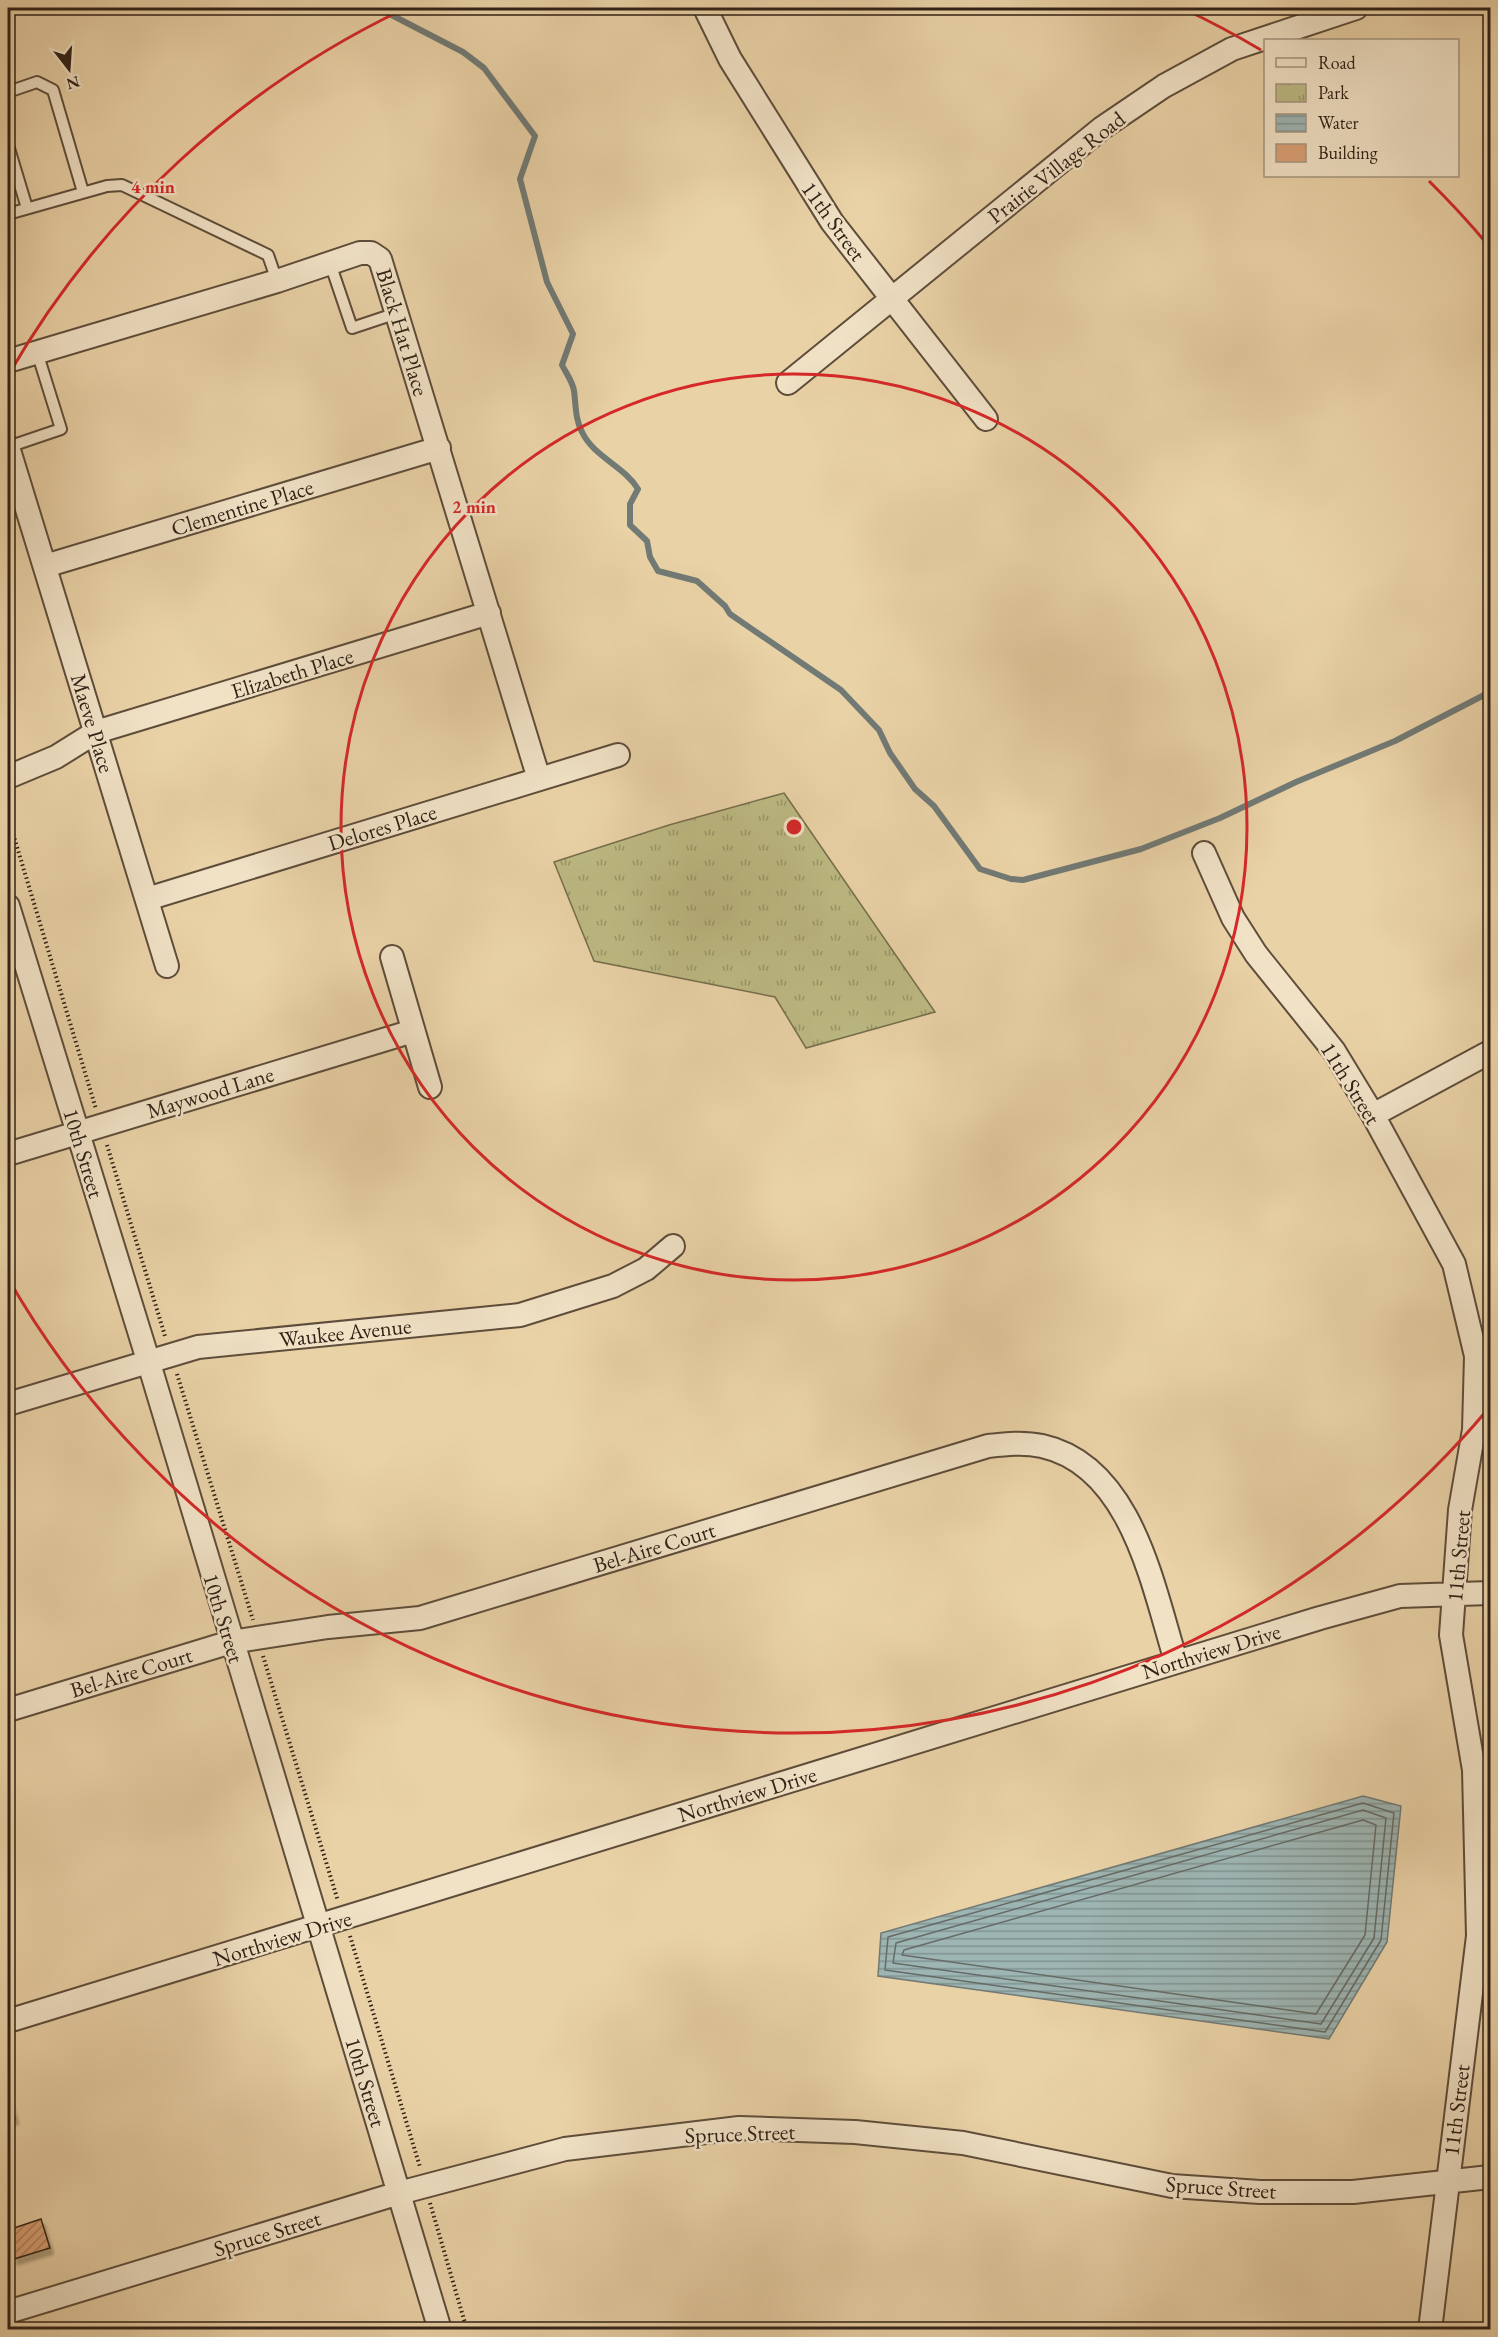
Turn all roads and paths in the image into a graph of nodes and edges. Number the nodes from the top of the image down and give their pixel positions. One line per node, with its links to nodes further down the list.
1 (705, 8): 10 (street, 11th Street)
2 (1356, 8): 10 (street, Prairie Village Road)
3 (8, 92): 5 (lane)
4 (8, 145): 6 (lane)
5 (82, 192): 6 (lane); 9 (lane)
6 (27, 208): 7 (lane)
7 (8, 214)
8 (330, 263): 9 (street, Black Hat Place); 11 (street, Black Hat Place); 11 (lane)
9 (276, 281): 12 (street, Black Hat Place)
10 (892, 298): 14 (street, Prairie Village Road); 15 (street, 11th Street)
11 (397, 313): 17 (street, Black Hat Place)
12 (37, 352): 13 (street, Black Hat Place); 16 (lane)
13 (8, 360)
14 (788, 383)
15 (986, 419)
16 (8, 447): 18 (street, Maeve Place)
17 (439, 448): 19 (street, Clementine Place); 20 (street, Black Hat Place)
18 (13, 483): 19 (street, Maeve Place)
19 (45, 567): 21 (street, Maeve Place)
20 (489, 613): 21 (street, Elizabeth Place); 24 (street, Black Hat Place)
21 (96, 732): 23 (street, Elizabeth Place); 27 (street, Maeve Place)
22 (618, 755): 24 (street, Delores Place)
23 (8, 777)
24 (539, 779): 27 (street, Delores Place)
25 (8, 817): 35 (path)
26 (1204, 853): 34 (street, 11th Street)
27 (147, 899): 30 (street, Maeve Place)
28 (8, 906): 36 (street, 10th Street)
29 (392, 957): 31 (street)
30 (167, 966)
31 (413, 1031): 33 (street); 35 (street, Maywood Lane)
32 (1491, 1052): 34 (street)
33 (430, 1087)
34 (1373, 1115): 44 (street, 11th Street)
35 (101, 1125): 36 (street, Maywood Lane); 39 (path)
36 (77, 1133): 37 (street, Maywood Lane); 40 (street, 10th Street)
37 (8, 1154)
38 (673, 1246): 39 (street, Waukee Avenue)
39 (171, 1354): 40 (street, Waukee Avenue); 42 (path)
40 (148, 1360): 41 (street, Waukee Avenue); 45 (street, 10th Street)
41 (8, 1404)
42 (215, 1498)
43 (1491, 1593): 44 (street, Northview Drive)
44 (1455, 1597): 46 (street, Northview Drive); 51 (street, 11th Street)
45 (231, 1642): 46 (street, Bel-Aire Court); 47 (street, Bel-Aire Court); 48 (street, 10th Street)
46 (1176, 1661): 48 (street, Northview Drive)
47 (8, 1710)
48 (319, 1927): 49 (street, Northview Drive); 52 (street, 10th Street)
49 (8, 2021)
50 (1491, 2177): 51 (street, Spruce Street)
51 (1446, 2183): 52 (street, Spruce Street); 55 (street, 11th Street)
52 (399, 2193): 53 (street, Spruce Street); 54 (street, 10th Street)
53 (8, 2313)
54 (440, 2330)
55 (1430, 2330)

